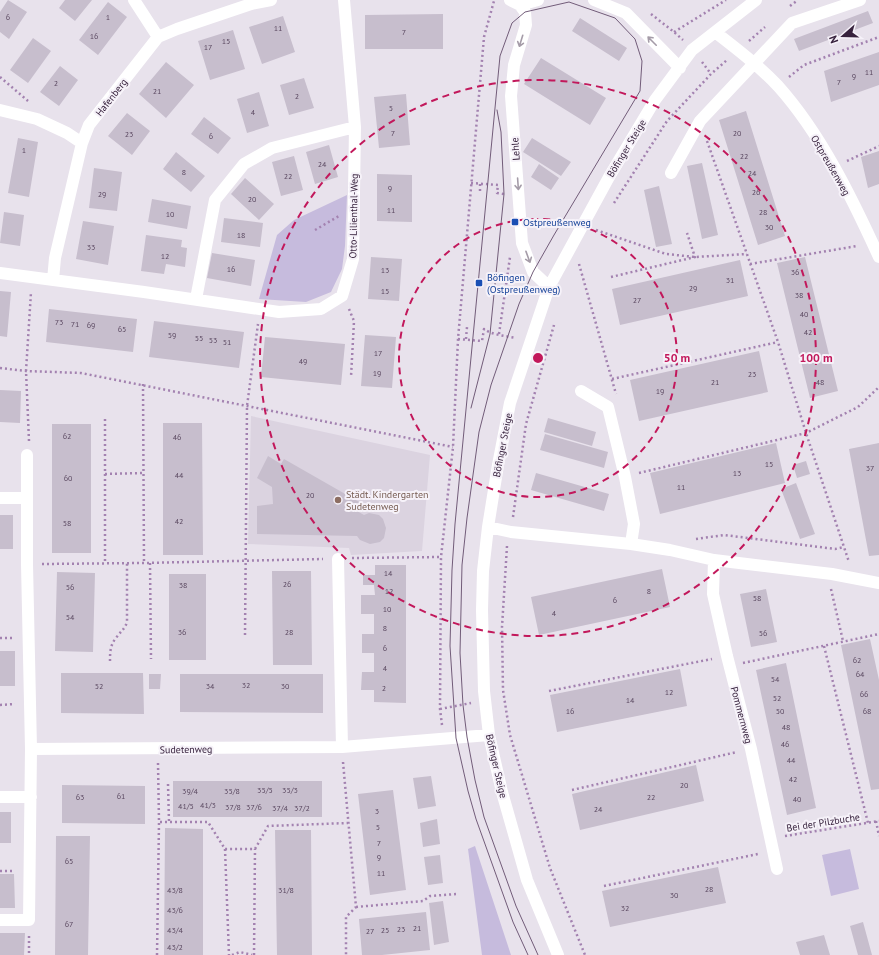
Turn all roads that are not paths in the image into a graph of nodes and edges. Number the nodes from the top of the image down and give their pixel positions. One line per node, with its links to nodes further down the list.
1 (134, 0): 10 (street)
2 (271, 0): 10 (street, Hafenberg)
3 (344, 0): 14 (street, Otto-Lilienthal-Weg)
4 (538, 0): 8 (street, Lehle)
5 (594, 0): 12 (street, one-way to 5)
6 (756, 0): 9 (street, Böfinger Steige)
7 (860, 0): 11 (street)
8 (515, 2): 20 (street, Lehle, one-way to 20)
9 (715, 32): 11 (street, Ostpreußenweg); 12 (street, Böfinger Steige)
10 (158, 37): 15 (street, Hafenberg)
11 (755, 63): 16 (street); 17 (street, Ostpreußenweg)
12 (680, 68): 20 (street, Böfinger Steige)
13 (0, 110): 15 (street)
14 (354, 127): 21 (street); 21 (street, Otto-Lilienthal-Weg)
15 (82, 143): 19 (street, Hafenberg)
16 (671, 173)
17 (879, 257)
18 (0, 273): 19 (street)
19 (53, 280): 21 (street)
20 (549, 287): 26 (street, Böfinger Steige)
21 (196, 299)
22 (581, 391): 27 (street)
23 (27, 455): 25 (street)
24 (0, 498): 25 (street)
25 (27, 498): 33 (street)
26 (488, 527): 27 (street); 31 (street, Böfinger Steige)
27 (631, 544): 29 (street)
28 (338, 559): 32 (street)
29 (714, 560): 30 (street); 36 (street, Pommernweg)
30 (879, 583)
31 (489, 735): 32 (street, Sudetenweg); 38 (street, Böfinger Steige)
32 (342, 747): 33 (street, Sudetenweg)
33 (31, 749): 34 (street)
34 (31, 797): 35 (street); 37 (street)
35 (0, 798)
36 (777, 869)
37 (0, 920)
38 (558, 955)

